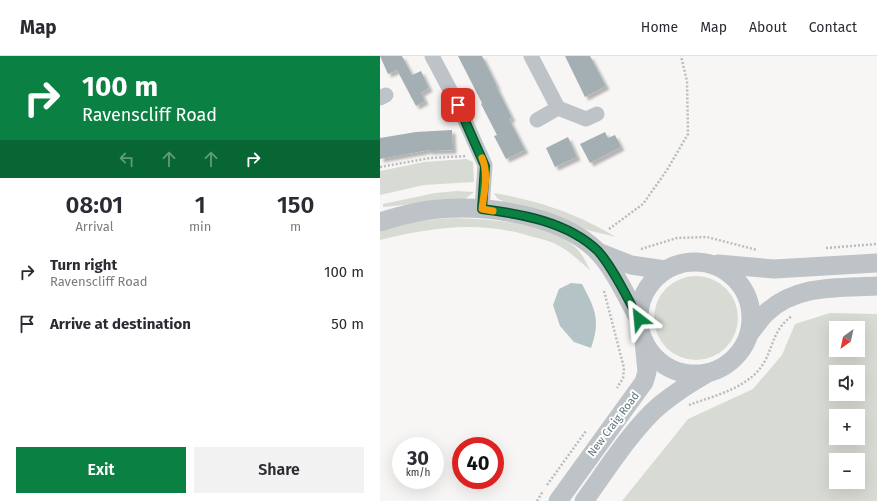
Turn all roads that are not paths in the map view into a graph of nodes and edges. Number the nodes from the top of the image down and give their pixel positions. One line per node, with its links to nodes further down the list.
1 (432, 56): 6 (street)
2 (531, 56): 3 (street)
3 (558, 108): 4 (street); 5 (street)
4 (597, 114)
5 (537, 120)
6 (482, 209): 7 (street); 8 (street)
7 (380, 222)
8 (598, 252): 11 (street); 13 (street)
9 (706, 263): 10 (street); 11 (street); 14 (street)
10 (877, 263)
11 (665, 270): 13 (street)
12 (877, 286): 14 (street)
13 (639, 319): 15 (street)
14 (749, 334): 16 (street)
15 (643, 340): 16 (street); 17 (street, New Craig Road)
16 (708, 373): 18 (street, New Craig Road)
17 (558, 501)
18 (584, 501)

